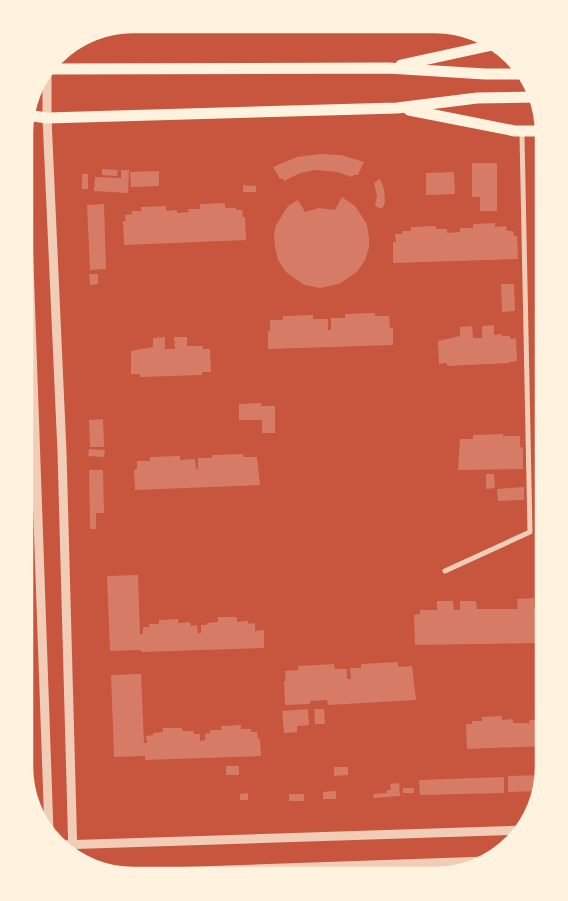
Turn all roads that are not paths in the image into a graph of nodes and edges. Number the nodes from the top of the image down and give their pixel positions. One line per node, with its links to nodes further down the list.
1 (486, 46): 2 (main road)
2 (388, 68): 3 (main road); 4 (main road)
3 (55, 69)
4 (516, 74)
5 (47, 81): 9 (street)
6 (529, 97): 7 (main road)
7 (397, 108): 9 (main road); 10 (main road)
8 (34, 116): 9 (main road)
9 (47, 118): 17 (street)
10 (536, 131)
11 (522, 135): 13 (street)
12 (32, 349): 14 (street)
13 (445, 571)
14 (49, 822)
15 (514, 830): 17 (street)
16 (69, 845): 17 (street)
17 (72, 845): 18 (street)
18 (72, 848)
19 (471, 862): 20 (street)
20 (286, 868)

